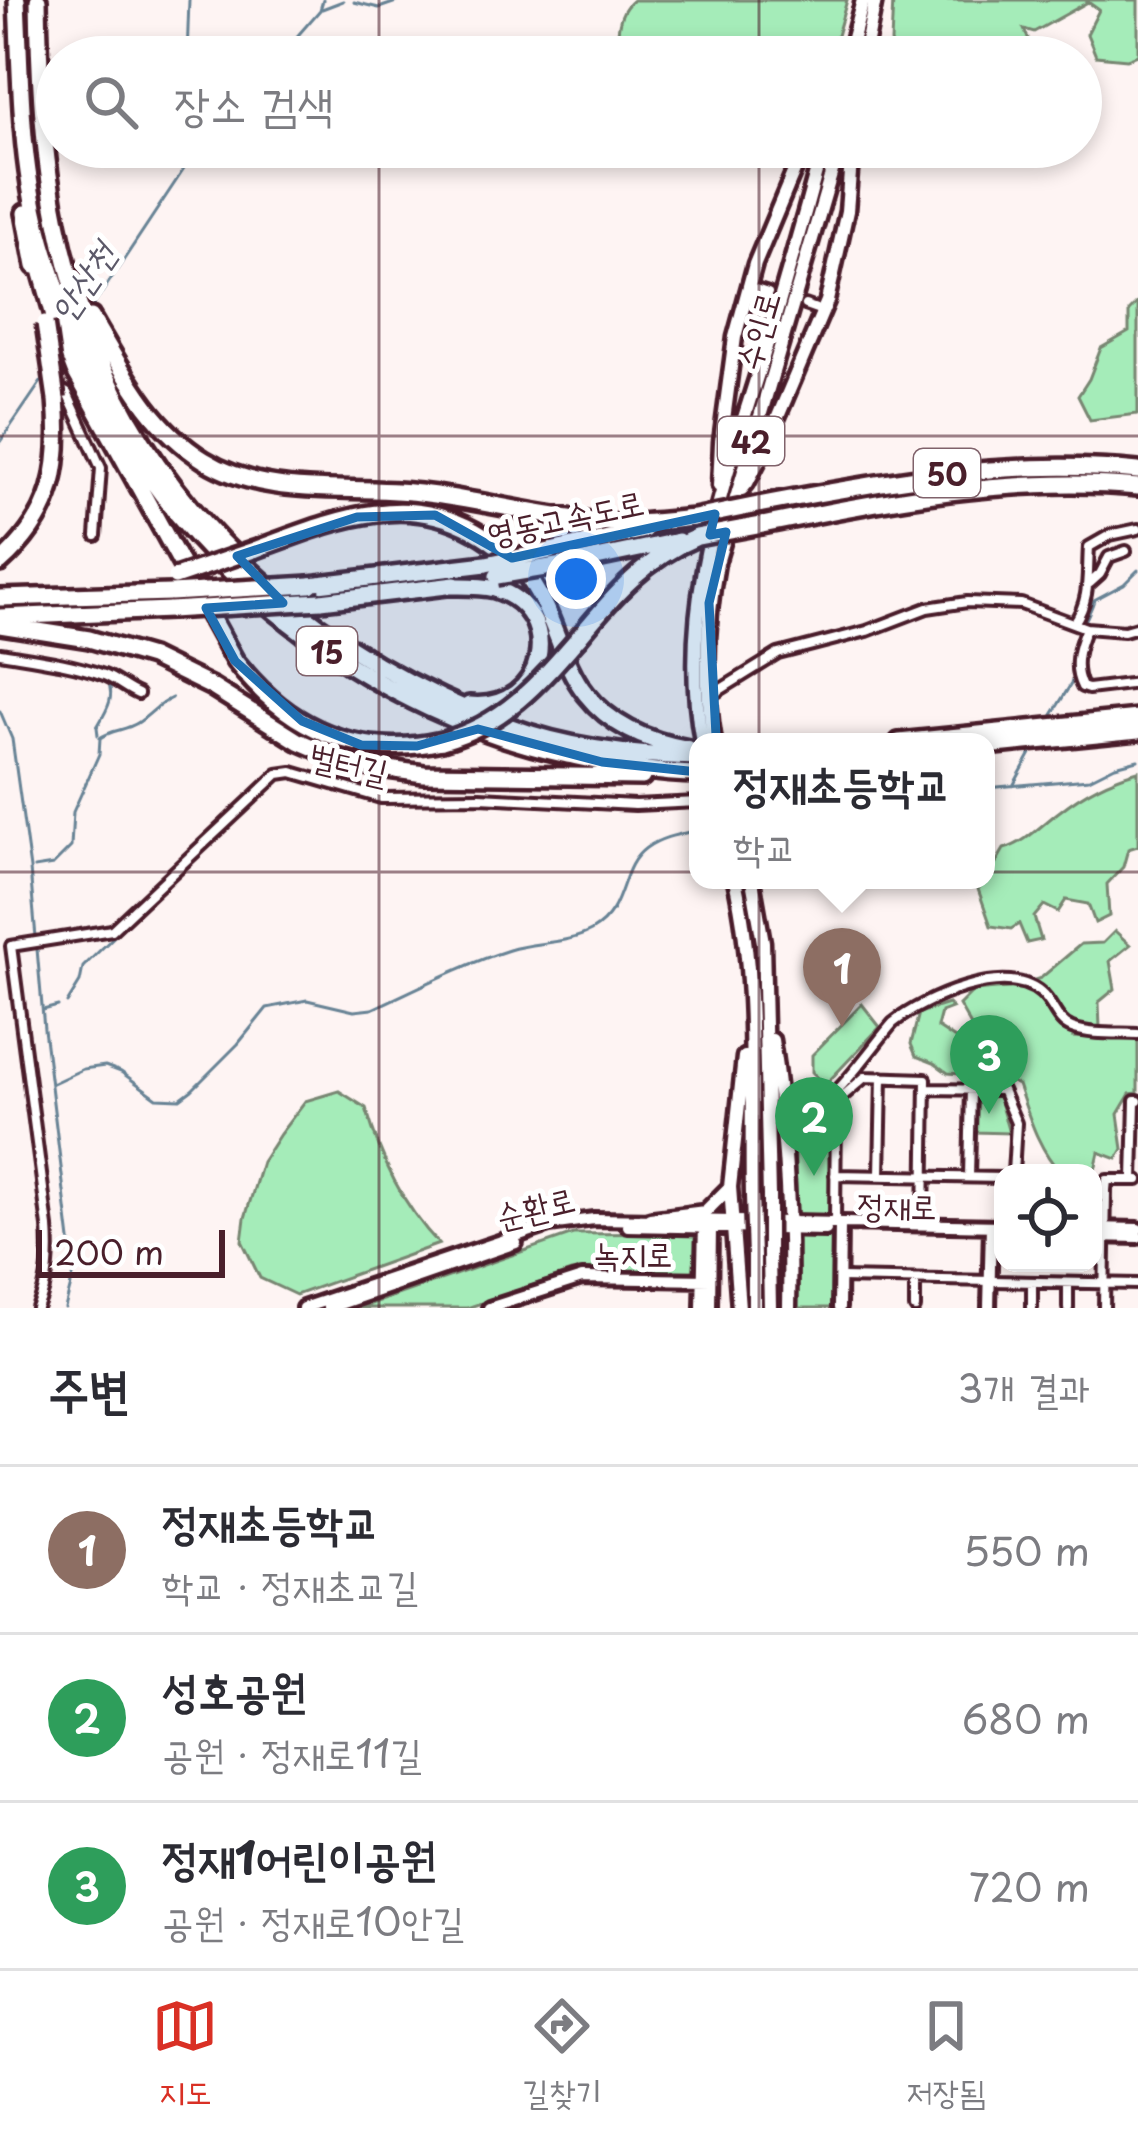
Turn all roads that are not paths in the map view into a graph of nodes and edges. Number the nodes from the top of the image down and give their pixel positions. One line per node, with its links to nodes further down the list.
1 (17, 0): 8 (highway)
2 (38, 0): 5 (highway, 15)
3 (863, 0): 6 (main road)
4 (875, 0): 7 (main road)
5 (38, 36)
6 (854, 36)
7 (868, 36)
8 (22, 162): 17 (highway); 17 (highway, 15)
9 (46, 168): 17 (highway, 15)
10 (795, 168): 14 (main road)
11 (817, 168): 24 (main road, 수인로 / 42)
12 (832, 168): 23 (main road, 수인로 / 42)
13 (850, 168): 18 (main road)
14 (749, 287): 15 (street); 24 (main road)
15 (768, 293)
16 (805, 305): 18 (street)
17 (59, 308): 19 (highway); 19 (highway, 15); 20 (highway, bridge)
18 (823, 311): 23 (main road)
19 (89, 353): 25 (highway); 28 (highway, bridge); 44 (highway, 15); 53 (highway, 15)
20 (54, 391): 27 (street); 30 (highway)
21 (1138, 471): 25 (highway, 영동고속도로 / 50, bridge)
22 (1138, 487): 28 (highway, 영동고속도로 / 50, bridge)
23 (736, 494): 43 (main road, 수인로 / 42)
24 (720, 495): 48 (main road, 수인로 / 42)
25 (694, 518): 31 (highway, 영동고속도로 / 50, bridge)
26 (1138, 529): 32 (street)
27 (96, 536)
28 (697, 537): 31 (highway, 영동고속도로 / 50, bridge)
29 (1126, 551): 32 (street)
30 (0, 563)
31 (492, 570): 33 (highway, 영동고속도로 / 50); 34 (highway, 영동고속도로 / 50, bridge)
32 (1088, 584): 37 (street)
33 (448, 586): 34 (highway, 영동고속도로 / 50, bridge); 44 (highway)
34 (172, 593): 35 (highway); 36 (highway, 영동고속도로 / 50); 55 (highway, bridge)
35 (0, 598)
36 (0, 621): 56 (highway)
37 (1074, 623): 39 (street); 43 (street)
38 (1138, 627): 39 (street)
39 (1086, 628): 41 (street)
40 (0, 653): 42 (street)
41 (1138, 683)
42 (137, 694)
43 (709, 697): 49 (main road, 수인로 / 42)
44 (458, 704): 54 (highway, 15)
45 (1138, 718): 47 (highway)
46 (1138, 730): 47 (highway)
47 (1071, 732): 50 (highway)
48 (701, 733)
49 (713, 733)
50 (1015, 736): 51 (highway); 52 (highway)
51 (995, 737)
52 (995, 743)
53 (689, 760)
54 (689, 760)
55 (689, 760)
56 (689, 760)
57 (689, 802): 101 (street, 벌터길)
58 (737, 889): 61 (main road)
59 (754, 889): 60 (main road)
60 (764, 995): 68 (main road); 109 (main road, bridge)
61 (749, 1020): 76 (main road); 108 (main road, bridge)
62 (1138, 1034): 66 (street)
63 (882, 1077): 64 (street); 66 (street); 71 (street)
64 (926, 1089): 65 (street); 72 (street)
65 (971, 1089): 69 (street); 73 (street)
66 (835, 1098): 68 (street); 70 (street)
67 (1138, 1101): 75 (street)
68 (782, 1108): 84 (main road)
69 (1014, 1164)
70 (835, 1175): 71 (street); 85 (street)
71 (880, 1175): 72 (street)
72 (925, 1175): 73 (street); 83 (street)
73 (969, 1177): 74 (street)
74 (994, 1178)
75 (1135, 1180): 78 (street)
76 (730, 1187): 80 (main road); 82 (main road)
77 (1102, 1190): 78 (street)
78 (1106, 1190): 79 (street)
79 (1102, 1214)
80 (650, 1220): 81 (street, 순환로); 102 (street, 순환로)
81 (708, 1225): 82 (street, 순환로); 93 (street); 103 (street, 순환로)
82 (733, 1225): 84 (street, 순환로); 107 (main road)
83 (924, 1225): 85 (street, 정재로); 87 (street, 정재로)
84 (791, 1226): 85 (street, 정재로); 110 (main road)
85 (838, 1226): 86 (street, 정재로); 92 (street)
86 (994, 1230)
87 (994, 1230)
88 (1102, 1232): 89 (street)
89 (1138, 1233)
90 (994, 1252): 95 (street)
91 (1102, 1258): 98 (street)
92 (839, 1278): 94 (street); 111 (street)
93 (706, 1280): 100 (street, 녹지로); 106 (street)
94 (915, 1280): 95 (street); 112 (street)
95 (990, 1281): 96 (street); 113 (street)
96 (1032, 1282): 97 (street); 114 (street)
97 (1069, 1282): 98 (street); 115 (street)
98 (1105, 1283): 99 (street); 116 (street)
99 (1138, 1284)
100 (539, 1290): 104 (street, 녹지로); 105 (street)
101 (37, 1308)
102 (303, 1308)
103 (328, 1308)
104 (490, 1308)
105 (539, 1308)
106 (705, 1308)
107 (739, 1308)
108 (754, 1308)
109 (770, 1308)
110 (789, 1308)
111 (839, 1308)
112 (915, 1308)
113 (989, 1308)
114 (1032, 1308)
115 (1068, 1308)
116 (1104, 1308)

